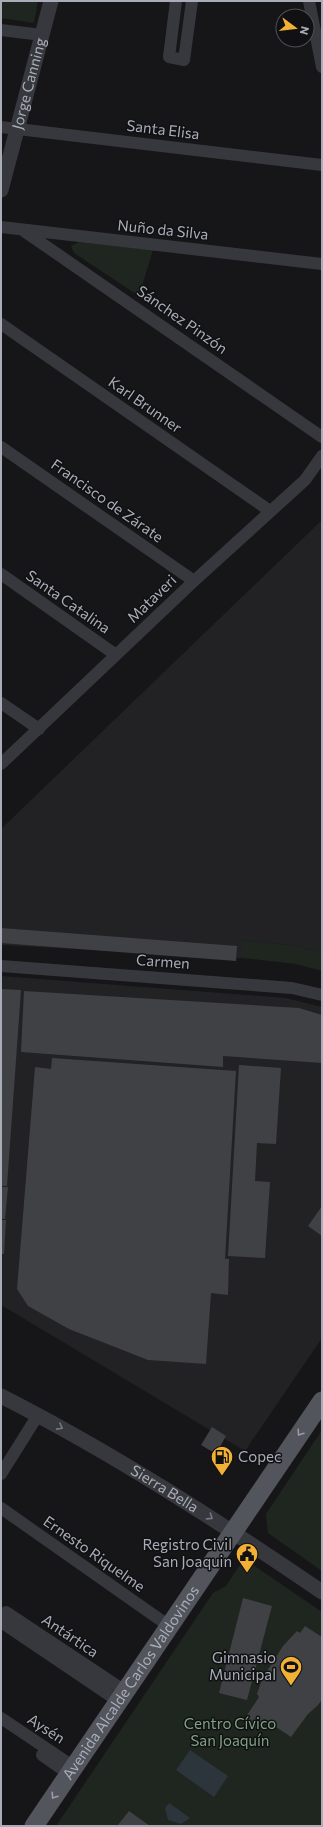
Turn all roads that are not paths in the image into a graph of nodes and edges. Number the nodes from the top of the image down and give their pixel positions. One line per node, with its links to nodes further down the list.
1 (51, 1): 6 (street, Jorge Canning)
2 (176, 1): 3 (street)
3 (192, 1)
4 (310, 1): 7 (street)
5 (1, 30): 6 (street)
6 (42, 35): 9 (street, Jorge Canning)
7 (322, 67)
8 (1, 127): 9 (street, Santa Elisa)
9 (17, 129): 10 (street, Santa Elisa); 11 (street, Jorge Canning)
10 (322, 165)
11 (1, 190)
12 (1, 227): 13 (street, Nuño da Silva)
13 (24, 231): 14 (street, Nuño da Silva); 16 (street, Sánchez Pinzón)
14 (322, 264)
15 (1, 324): 19 (street, Karl Brunner)
16 (322, 437)
17 (1, 447): 21 (street, Francisco de Zárate)
18 (322, 456): 19 (street, Mataveri)
19 (270, 511): 21 (street, Mataveri)
20 (1, 574): 22 (street, Santa Catalina)
21 (194, 581): 22 (street, Mataveri)
22 (116, 655): 24 (street, Mataveri)
23 (1, 702): 24 (street)
24 (39, 729): 25 (street, Mataveri)
25 (1, 764)
26 (1, 966): 27 (street, Carmen)
27 (322, 995)
28 (1, 1396): 30 (street, Sierra Bella)
29 (322, 1401): 33 (main road, Avenida Alcalde Carlos Valdovinos, one-way to 33)
30 (38, 1415): 31 (street); 33 (street, Sierra Bella, one-way to 33)
31 (1, 1474)
32 (1, 1508): 36 (street, Ernesto Riquelme)
33 (233, 1532): 34 (street, Sierra Bella); 36 (main road, Avenida Alcalde Carlos Valdovinos)
34 (322, 1592)
35 (1, 1621): 37 (street, Antártica)
36 (169, 1626): 37 (main road, Avenida Alcalde Carlos Valdovinos)
37 (122, 1696): 40 (main road, Avenida Alcalde Carlos Valdovinos)
38 (1, 1718): 40 (street, Aysén)
39 (1, 1727): 40 (street, Aysén)
40 (71, 1770): 41 (main road, Avenida Alcalde Carlos Valdovinos, one-way to 41)
41 (34, 1826)

